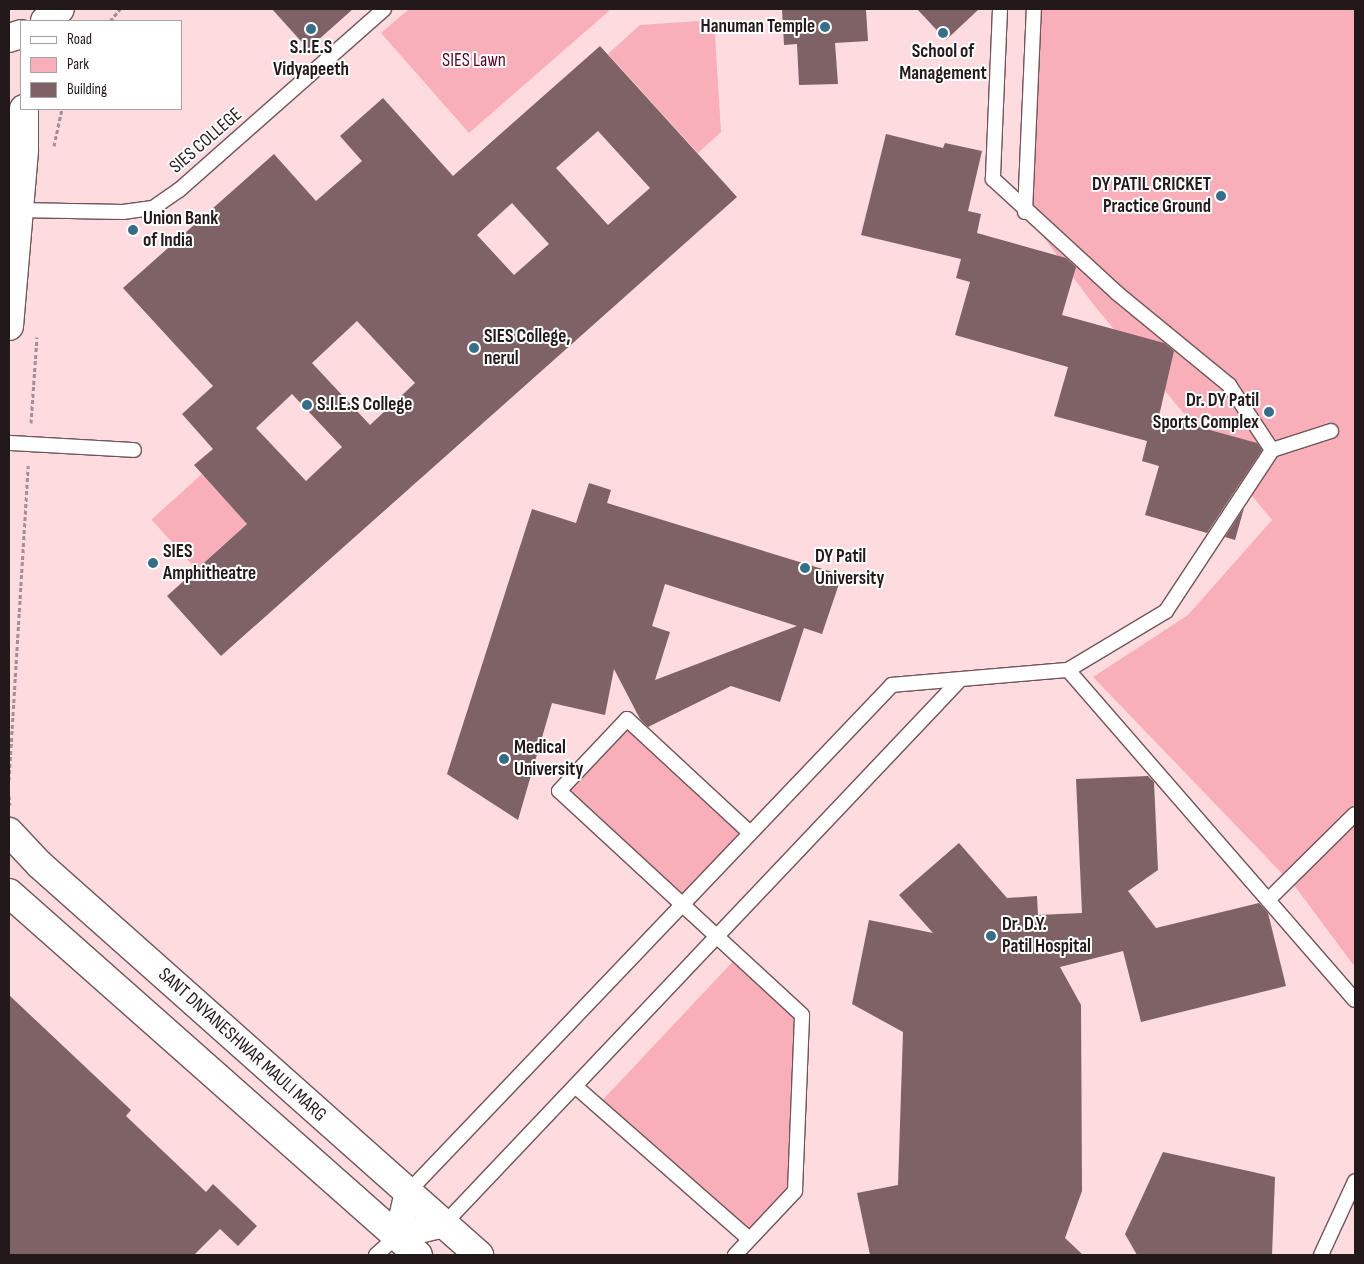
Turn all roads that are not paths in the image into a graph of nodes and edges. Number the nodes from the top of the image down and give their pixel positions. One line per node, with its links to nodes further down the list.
1 (60, 9): 5 (street)
2 (384, 9): 7 (lane, SIES COLLEGE)
3 (1000, 9): 8 (lane)
4 (1034, 9): 8 (lane)
5 (46, 20)
6 (24, 110): 7 (street)
7 (17, 210): 9 (street)
8 (1025, 212): 13 (lane)
9 (9, 326)
10 (1331, 431): 13 (lane)
11 (9, 443): 12 (lane)
12 (134, 450)
13 (1272, 450): 14 (lane)
14 (1068, 670): 15 (lane); 20 (lane)
15 (958, 682): 18 (lane); 22 (lane)
16 (1355, 814): 20 (lane)
17 (9, 832): 26 (street, SANT DNYANESHWAR MAULI MARG)
18 (750, 833): 21 (lane); 21 (lane)
19 (9, 893): 28 (street, SANT DNYANESHWAR MAULI MARG)
20 (1268, 900): 23 (lane)
21 (682, 904): 22 (lane); 26 (lane)
22 (717, 937): 24 (lane); 29 (lane)
23 (1355, 1000)
24 (575, 1086): 27 (lane); 29 (lane)
25 (1355, 1181): 34 (lane)
26 (408, 1192): 27 (street, SANT DNYANESHWAR MAULI MARG); 28 (street)
27 (444, 1224): 28 (street); 32 (street, SANT DNYANESHWAR MAULI MARG)
28 (398, 1235): 30 (lane); 31 (street, SANT DNYANESHWAR MAULI MARG)
29 (749, 1239): 33 (lane)
30 (376, 1255)
31 (418, 1255)
32 (479, 1255)
33 (734, 1255)
34 (1321, 1255)

